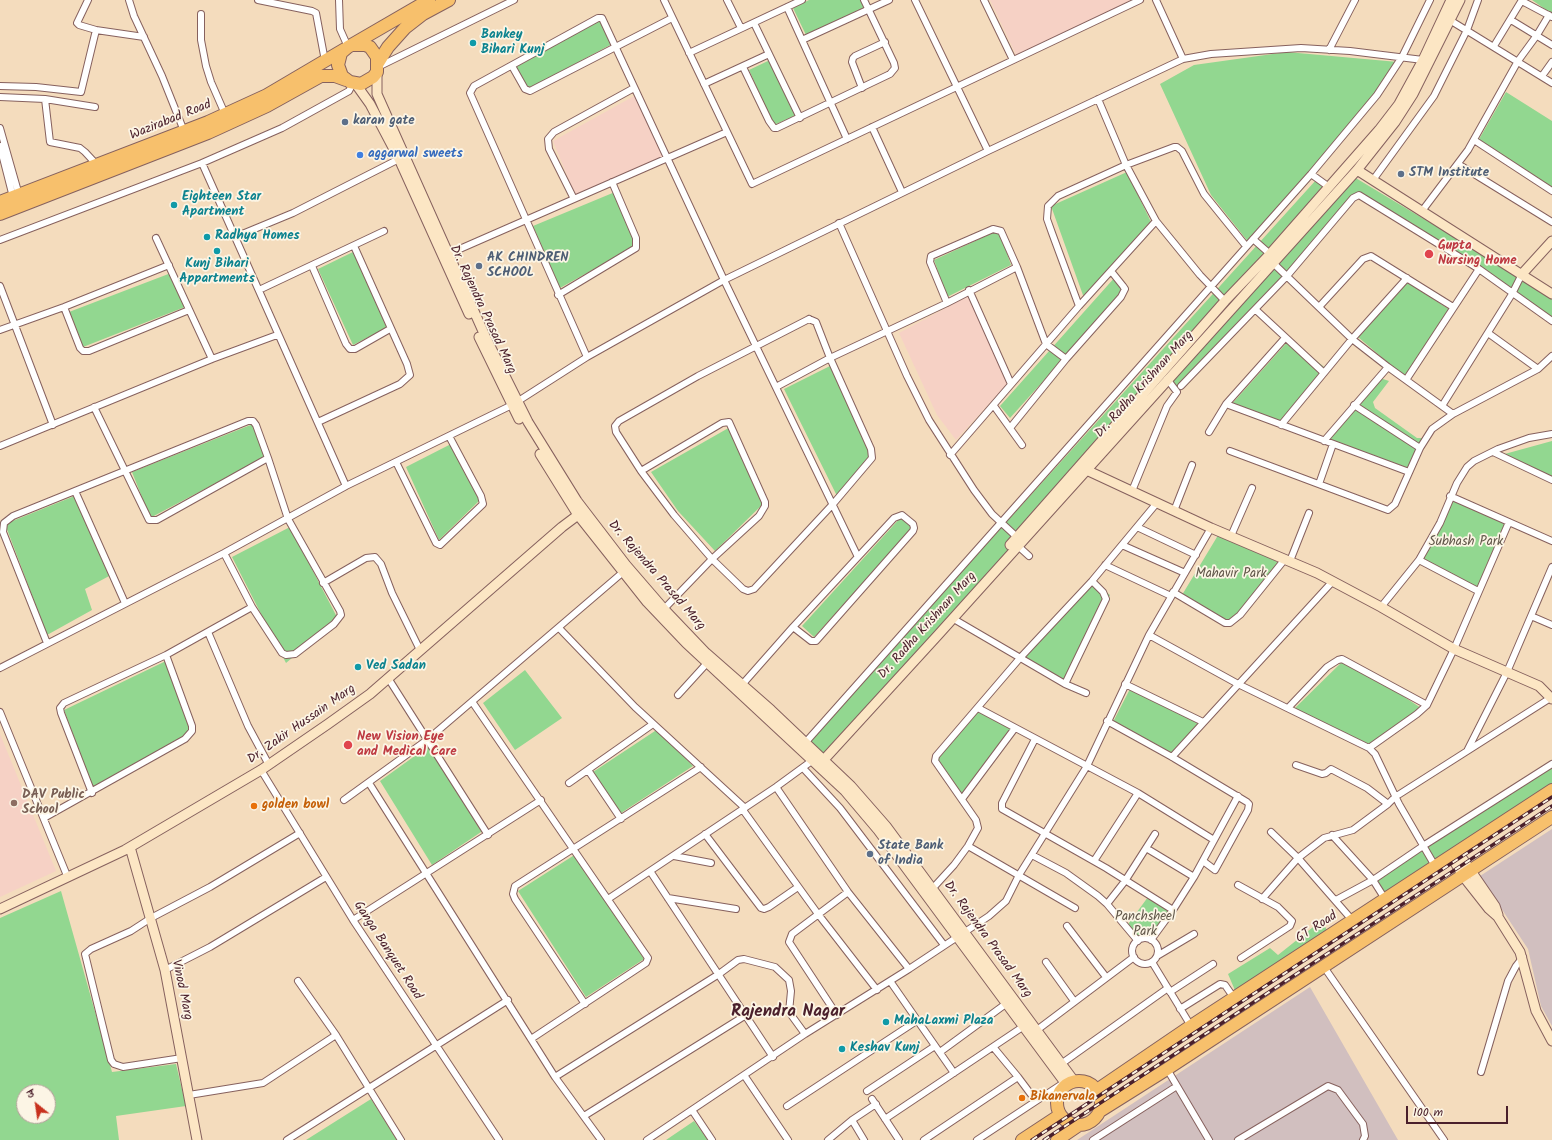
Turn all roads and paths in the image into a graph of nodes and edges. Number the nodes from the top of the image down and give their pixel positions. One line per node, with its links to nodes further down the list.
1 (88, 0): 32 (street)
2 (129, 0): 35 (street)
3 (258, 0): 49 (street)
4 (339, 0): 41 (street)
5 (429, 0): 41 (highway, Wazirabad Road)
6 (449, 0): 53 (highway)
7 (514, 0): 53 (street)
8 (664, 0): 27 (street)
9 (727, 0): 31 (street)
10 (802, 0): 23 (street)
11 (864, 0): 24 (street)
12 (889, 0): 24 (street)
13 (915, 0): 60 (street)
14 (984, 0): 47 (street)
15 (1140, 0): 47 (street)
16 (1156, 0): 46 (street)
17 (1355, 0): 42 (street)
18 (1430, 0): 45 (street)
19 (1451, 0): 28 (street)
20 (1460, 0): 28 (street, Dr. Radha Krishnan Marg)
21 (1478, 0): 33 (street)
22 (1522, 0): 26 (street); 29 (street)
23 (787, 7): 30 (street); 36 (street)
24 (869, 9): 36 (street); 37 (street)
25 (201, 14): 68 (street)
26 (1550, 16): 34 (street)
27 (672, 18): 39 (street); 43 (street)
28 (1447, 18): 33 (street); 48 (street); 83 (street, Dr. Radha Krishnan Marg)
29 (1511, 20): 34 (street); 40 (street)
30 (754, 23): 31 (street); 44 (street)
31 (741, 28): 43 (street)
32 (96, 30): 35 (street); 59 (street)
33 (1467, 30): 40 (street); 86 (street)
34 (1537, 35): 38 (street); 50 (street)
35 (144, 37): 72 (street)
36 (802, 40): 66 (street)
37 (885, 42): 62 (street); 62 (street)
38 (1552, 45)
39 (615, 46): 52 (street); 52 (street); 61 (street)
40 (1494, 46): 50 (street)
41 (349, 47): 49 (highway, Wazirabad Road); 53 (highway); 56 (highway)
42 (1329, 50): 45 (street); 46 (street)
43 (689, 53): 58 (street)
44 (769, 54): 54 (street); 69 (street)
45 (1402, 57): 48 (street); 85 (street)
46 (1183, 59): 65 (street)
47 (1013, 60): 60 (street)
48 (1423, 60): 83 (street)
49 (325, 61): 68 (highway, Wazirabad Road)
50 (1518, 61): 55 (street); 75 (street)
51 (1552, 62): 55 (street)
52 (512, 66): 96 (street)
53 (378, 67): 56 (highway); 108 (street, Dr. Rajendra Prasad Marg)
54 (743, 67): 58 (street); 69 (street)
55 (1542, 76): 57 (street)
56 (351, 82): 79 (street, Dr. Rajendra Prasad Marg); 80 (street); 84 (highway, Wazirabad Road)
57 (1552, 83)
58 (704, 84): 73 (street)
59 (0, 86)
60 (956, 87): 70 (street); 77 (street)
61 (634, 88): 78 (street); 92 (street)
62 (862, 88): 66 (street)
63 (0, 97): 64 (street)
64 (45, 99): 67 (street); 84 (street)
65 (1098, 99): 77 (street); 82 (street)
66 (830, 103): 69 (street); 74 (street)
67 (95, 107)
68 (225, 114): 72 (highway, Wazirabad Road)
69 (800, 118)
70 (872, 127): 74 (street); 90 (street)
71 (0, 128): 91 (street)
72 (184, 131): 84 (highway, Wazirabad Road)
73 (727, 132): 74 (street); 78 (street)
74 (847, 139)
75 (1474, 140): 81 (street); 89 (street)
76 (0, 146): 91 (street)
77 (988, 151): 90 (street)
78 (667, 158): 87 (street); 118 (street)
79 (399, 159): 101 (street); 108 (street, Dr. Rajendra Prasad Marg)
80 (202, 163): 101 (street); 104 (street)
81 (1458, 164): 94 (street); 98 (street)
82 (1126, 165): 97 (street); 107 (street); 128 (street)
83 (1352, 167): 86 (street); 88 (street); 109 (street, Dr. Radha Krishnan Marg)
84 (99, 170): 91 (highway, Wazirabad Road); 95 (highway, Wazirabad Road)
85 (1311, 174): 88 (street); 103 (street)
86 (1373, 180): 94 (street)
87 (612, 182): 92 (street); 125 (street)
88 (1329, 186): 109 (street)
89 (1552, 191)
90 (902, 192): 99 (street)
91 (16, 196): 93 (highway, Wazirabad Road)
92 (574, 199): 96 (street)
93 (0, 202)
94 (1422, 211): 115 (street)
95 (0, 214)
96 (526, 220): 108 (street); 125 (street)
97 (1156, 221): 114 (street); 120 (street)
98 (1552, 222)
99 (840, 223): 118 (street); 138 (street)
100 (384, 231): 106 (street)
101 (235, 237): 121 (street)
102 (156, 238): 110 (street)
103 (1253, 239): 107 (street); 109 (street)
104 (0, 240)
105 (1552, 241): 115 (street)
106 (354, 246): 111 (street); 136 (street)
107 (1246, 246): 120 (street)
108 (446, 255): 158 (street, Dr. Rajendra Prasad Marg)
109 (1271, 258): 116 (street); 126 (street); 153 (street, Dr. Radha Krishnan Marg)
110 (169, 265): 129 (street); 132 (street)
111 (312, 266): 121 (street); 136 (street)
112 (1017, 267): 122 (street); 127 (street); 143 (street)
113 (1479, 269): 116 (street); 123 (street); 131 (street)
114 (1111, 271): 128 (street); 149 (street)
115 (1522, 274): 123 (street); 124 (street)
116 (1287, 276): 130 (street); 133 (street)
117 (1407, 278): 130 (street); 131 (street); 142 (street)
118 (724, 280): 144 (street); 146 (street)
119 (0, 286): 135 (street)
120 (1210, 286): 126 (street); 200 (street)
121 (259, 290): 140 (street)
122 (969, 290): 127 (street); 155 (street)
123 (1512, 294): 134 (street); 139 (street)
124 (1552, 294)
125 (558, 295): 146 (street)
126 (1225, 301): 183 (street)
127 (947, 303): 138 (street)
128 (1079, 306): 143 (street)
129 (64, 307): 132 (street); 135 (street)
130 (1319, 307): 142 (street)
131 (1454, 308): 154 (street)
132 (189, 310): 148 (street)
133 (1256, 310): 141 (street); 156 (street)
134 (1552, 321)
135 (14, 325): 137 (street); 166 (street)
136 (390, 329): 165 (street)
137 (0, 330)
138 (888, 330): 147 (street); 179 (street)
139 (1488, 334): 151 (street); 162 (street)
140 (277, 335): 148 (street); 165 (street)
141 (1285, 338): 152 (street); 159 (street)
142 (1352, 339): 150 (street); 152 (street)
143 (1046, 344): 149 (street); 155 (street)
144 (756, 346): 147 (street); 157 (street); 185 (street)
145 (1552, 356): 151 (street)
146 (587, 357): 158 (street)
147 (830, 358): 157 (street); 194 (street)
148 (212, 359): 163 (street)
149 (1066, 359): 168 (street)
150 (1388, 367): 154 (street); 160 (street)
151 (1538, 369): 164 (street)
152 (1324, 373): 167 (street)
153 (1168, 379): 183 (street, Dr. Radha Krishnan Marg); 191 (street)
154 (1406, 380): 162 (street)
155 (1011, 384): 161 (street)
156 (1181, 386)
157 (776, 387): 194 (street)
158 (515, 404): 171 (street); 197 (street, Dr. Rajendra Prasad Marg)
159 (1226, 404): 167 (street); 169 (street)
160 (1354, 405): 172 (street); 176 (street)
161 (994, 406): 168 (street); 179 (street)
162 (1442, 406): 164 (street)
163 (94, 408): 166 (street); 184 (street)
164 (1454, 414): 176 (street)
165 (318, 422): 189 (street)
166 (53, 424): 175 (street)
167 (1281, 424): 172 (street)
168 (1010, 428): 174 (street)
169 (1209, 432)
170 (1552, 434): 178 (street)
171 (449, 436): 181 (street); 181 (street)
172 (1324, 441): 173 (street)
173 (1333, 444): 186 (street); 188 (street)
174 (1022, 445)
175 (0, 446)
176 (1420, 448): 186 (street)
177 (1230, 451): 188 (street)
178 (1492, 452): 187 (street); 193 (street)
179 (950, 455): 200 (street)
180 (268, 458): 184 (street); 184 (street); 199 (street)
181 (396, 462): 189 (street)
182 (1192, 465): 196 (street)
183 (1083, 468): 191 (street); 206 (street, Dr. Radha Krishnan Marg)
184 (123, 471): 192 (street)
185 (641, 471): 212 (street); 212 (street)
186 (1409, 472): 188 (street)
187 (1552, 480)
188 (1319, 484)
189 (346, 486): 199 (street)
190 (1252, 488): 204 (street)
191 (1132, 491): 195 (street)
192 (75, 492): 224 (street); 235 (street)
193 (1450, 496): 201 (street); 214 (street)
194 (833, 504): 210 (street); 212 (street)
195 (1156, 504): 196 (street); 202 (street)
196 (1174, 511): 203 (street)
197 (580, 513): 217 (street, Dr. Rajendra Prasad Marg); 227 (street, Dr. Rajendra Prasad Marg); 237 (street, Dr. Zakir Hussain Marg)
198 (1309, 513): 213 (street)
199 (288, 519): 208 (street); 221 (street)
200 (1000, 522): 206 (street); 262 (street)
201 (1509, 522): 205 (street); 222 (street)
202 (1137, 527): 207 (street); 209 (street)
203 (1211, 528): 204 (street); 209 (street)
204 (1231, 536): 213 (street)
205 (1552, 541)
206 (1019, 542): 211 (street); 229 (street, Dr. Radha Krishnan Marg); 266 (street)
207 (1122, 545): 215 (street); 218 (street)
208 (224, 553): 224 (street); 225 (street)
209 (1196, 555): 218 (street)
210 (858, 556): 231 (street); 231 (street)
211 (1029, 556)
212 (712, 559): 227 (street)
213 (1288, 560): 220 (street); 223 (street)
214 (1419, 560): 222 (street); 226 (street)
215 (1105, 566): 219 (street); 223 (street)
216 (1552, 567): 228 (street)
217 (622, 573): 227 (street, Dr. Rajendra Prasad Marg); 232 (street)
218 (1185, 573): 223 (street)
219 (1092, 581): 239 (street); 244 (street)
220 (1333, 581): 226 (street); 246 (street)
221 (323, 583): 225 (street); 237 (street)
222 (1478, 591): 236 (street)
223 (1172, 594): 234 (street)
224 (125, 603): 235 (street)
225 (252, 607): 233 (street)
226 (1381, 607): 236 (street)
227 (661, 612): 240 (street, Dr. Rajendra Prasad Marg); 247 (street, Dr. Rajendra Prasad Marg)
228 (1531, 616): 230 (street); 242 (street)
229 (952, 618): 239 (street); 266 (street, Dr. Radha Krishnan Marg)
230 (1552, 625)
231 (793, 627): 247 (street)
232 (559, 628): 251 (street); 258 (street)
233 (208, 632): 238 (street); 268 (street)
234 (1150, 635): 245 (street); 246 (street)
235 (47, 643): 241 (street)
236 (1454, 649): 242 (street); 252 (street)
237 (420, 650): 243 (street, Dr. Zakir Hussain Marg)
238 (166, 655): 279 (street); 279 (street)
239 (1020, 658): 244 (street); 253 (street)
240 (708, 662): 247 (street, Dr. Rajendra Prasad Marg); 249 (street)
241 (0, 668)
242 (1507, 672): 250 (street); 264 (street)
243 (388, 678): 261 (street); 268 (street, Dr. Zakir Hussain Marg)
244 (1065, 684): 248 (street)
245 (1126, 684): 256 (street); 257 (street)
246 (1238, 684): 254 (street); 257 (street)
247 (740, 687): 262 (street, Dr. Rajendra Prasad Marg); 266 (street, Dr. Rajendra Prasad Marg)
248 (1086, 693)
249 (678, 695)
250 (1552, 698): 264 (street)
251 (473, 702): 261 (street); 285 (street)
252 (1427, 704): 254 (street); 263 (street)
253 (978, 708): 259 (street); 283 (street)
254 (1288, 708): 263 (street)
255 (0, 712): 289 (street)
256 (1107, 721): 265 (street); 270 (street)
257 (1204, 722): 265 (street)
258 (653, 724): 271 (street); 274 (street)
259 (1016, 728): 260 (street); 283 (street)
260 (1035, 739): 270 (street); 293 (street)
261 (427, 740): 275 (street); 294 (street)
262 (805, 743): 266 (street, Dr. Rajendra Prasad Marg)
263 (1369, 748): 282 (street)
264 (1468, 750): 282 (street)
265 (1172, 757): 281 (street)
266 (819, 761): 272 (street); 323 (street, Dr. Rajendra Prasad Marg); 340 (street, Dr. Rajendra Prasad Marg)
267 (1552, 764): 300 (street)
268 (269, 765): 273 (street, Dr. Zakir Hussain Marg)
269 (1296, 765): 286 (street)
270 (1087, 766): 280 (street); 293 (street)
271 (702, 767): 287 (street); 290 (street)
272 (803, 768): 277 (street); 344 (street)
273 (261, 770): 292 (street, Ganga Banquet Road); 301 (street, Dr. Zakir Hussain Marg)
274 (588, 770): 276 (street); 290 (street)
275 (369, 783): 284 (street); 313 (street)
276 (569, 783)
277 (776, 787): 287 (street); 324 (street)
278 (1552, 790): 304 (highway, GT Road)
279 (92, 793): 289 (street)
280 (1138, 793): 298 (street); 308 (street)
281 (1238, 796): 298 (street); 309 (street)
282 (1395, 797): 286 (street); 300 (street)
283 (962, 799): 299 (street)
284 (344, 800)
285 (541, 800): 294 (street); 302 (street)
286 (1388, 804): 297 (street)
287 (744, 809): 295 (street); 322 (street)
288 (1552, 817): 314 (highway)
289 (44, 818): 318 (street)
290 (621, 819): 302 (street)
291 (1271, 832): 307 (street)
292 (300, 833): 316 (street, Ganga Banquet Road); 336 (street)
293 (1045, 833): 305 (street); 308 (street)
294 (488, 834): 313 (street)
295 (705, 834): 306 (street); 322 (street)
296 (1155, 834): 303 (street)
297 (1332, 835): 307 (street); 319 (street)
298 (1214, 840): 309 (street)
299 (968, 846): 315 (street); 323 (street)
300 (1423, 846): 311 (street); 319 (street)
301 (130, 847): 318 (street, Dr. Zakir Hussain Marg); 336 (street, Vinod Marg)
302 (574, 848): 326 (street); 365 (street)
303 (1146, 848): 317 (street); 320 (street)
304 (1454, 854): 311 (highway, GT Road); 314 (street)
305 (1032, 855): 315 (street); 330 (street)
306 (674, 856): 310 (street); 312 (street)
307 (1298, 858): 327 (street); 329 (street)
308 (1094, 861): 320 (street)
309 (1203, 861): 317 (street)
310 (711, 863)
311 (1435, 866): 328 (highway, GT Road)
312 (650, 871): 325 (street); 326 (street)
313 (426, 873): 337 (street); 362 (street)
314 (1467, 873): 347 (street); 352 (highway)
315 (1019, 875): 331 (street); 340 (street)
316 (326, 877): 337 (street, Ganga Banquet Road); 354 (street)
317 (1194, 877): 334 (street)
318 (68, 878): 332 (street, Dr. Zakir Hussain Marg)
319 (1373, 880): 328 (street); 329 (street)
320 (1125, 881): 330 (street); 334 (street)
321 (1238, 885): 327 (street)
322 (798, 887): 335 (street)
323 (933, 888): 340 (street, Dr. Rajendra Prasad Marg)
324 (848, 892): 335 (street); 353 (street)
325 (668, 898): 333 (street); 355 (street)
326 (608, 899): 365 (street)
327 (1262, 899): 348 (street)
328 (1386, 899): 338 (highway, GT Road)
329 (1336, 900): 338 (street)
330 (1107, 904): 343 (street)
331 (1075, 908)
332 (0, 909)
333 (736, 909)
334 (1173, 910): 342 (street)
335 (818, 914): 359 (street); 368 (street)
336 (151, 918): 354 (street, Vinod Marg); 382 (street)
337 (353, 920): 377 (street, Ganga Banquet Road)
338 (1352, 921): 361 (highway, GT Road)
339 (1067, 926): 356 (street)
340 (961, 934): 344 (street); 364 (street, Dr. Rajendra Prasad Marg); 372 (street, Dr. Rajendra Prasad Marg)
341 (1194, 934): 345 (street)
342 (1151, 940): 343 (street); 345 (street)
343 (1138, 941): 346 (street)
344 (944, 945): 353 (street)
345 (1157, 956): 350 (street)
346 (1134, 957): 350 (street); 356 (street)
347 (1523, 957): 376 (street); 385 (street)
348 (1241, 958)
349 (1046, 962): 363 (street)
350 (1152, 962): 360 (street)
351 (1213, 964): 360 (street)
352 (1324, 967): 384 (highway); 424 (street)
353 (909, 969): 358 (street)
354 (165, 970): 382 (street, Vinod Marg)
355 (719, 974): 367 (street); 373 (street); 388 (street)
356 (1106, 977): 363 (street)
357 (298, 981): 374 (street)
358 (890, 981): 359 (street); 369 (street)
359 (877, 990): 368 (street)
360 (1169, 990): 366 (street); 383 (street)
361 (1234, 998): 366 (street); 371 (highway, GT Road)
362 (508, 1000): 375 (street); 377 (street)
363 (1074, 1001): 372 (street)
364 (1007, 1003): 370 (street, Dr. Rajendra Prasad Marg); 380 (street)
365 (585, 1004): 375 (street)
366 (1180, 1009): 371 (street)
367 (746, 1015): 381 (street); 401 (street)
368 (837, 1015): 373 (street)
369 (918, 1020): 378 (street); 397 (street)
370 (1024, 1026): 379 (street); 390 (street, Dr. Rajendra Prasad Marg)
371 (1190, 1026): 393 (highway, GT Road)
372 (1037, 1030): 383 (street, Dr. Rajendra Prasad Marg)
373 (805, 1034): 381 (street)
374 (336, 1035): 392 (street); 395 (street)
375 (531, 1039): 388 (street)
376 (1552, 1041)
377 (436, 1045): 392 (street); 408 (street, Ganga Banquet Road)
378 (935, 1046): 380 (street); 394 (street)
379 (994, 1048): 386 (street); 389 (street)
380 (940, 1052): 386 (street)
381 (773, 1057): 387 (street)
382 (182, 1058): 395 (street, Vinod Marg)
383 (1061, 1064): 390 (street, Dr. Rajendra Prasad Marg)
384 (1167, 1069): 391 (street); 399 (highway)
385 (1481, 1072)
386 (954, 1073): 402 (street)
387 (744, 1075): 398 (street); 412 (street)
388 (555, 1077): 401 (street)
389 (1018, 1077): 396 (street); 416 (street)
390 (1068, 1082): 393 (highway); 396 (street); 400 (highway)
391 (1177, 1086): 420 (street); 421 (street)
392 (368, 1087): 406 (street); 407 (street)
393 (1097, 1090): 399 (highway)
394 (867, 1091)
395 (189, 1095): 405 (street, Vinod Marg)
396 (1036, 1101): 417 (street)
397 (787, 1106)
398 (692, 1110): 410 (street); 411 (street)
399 (1100, 1111): 404 (highway)
400 (1060, 1115): 404 (highway); 418 (highway)
401 (584, 1116): 409 (street)
402 (885, 1119): 403 (street); 415 (street)
403 (852, 1120): 413 (street); 414 (street)
404 (1079, 1125): 419 (highway)
405 (197, 1140)
406 (287, 1140)
407 (401, 1140)
408 (498, 1140)
409 (601, 1140)
410 (647, 1140)
411 (712, 1140)
412 (788, 1140)
413 (828, 1140)
414 (864, 1140)
415 (899, 1140)
416 (924, 1140)
417 (977, 1140)
418 (1022, 1140)
419 (1057, 1140)
420 (1093, 1140)
421 (1210, 1140)
422 (1238, 1140): 423 (street)
423 (1363, 1140)
424 (1444, 1140)

